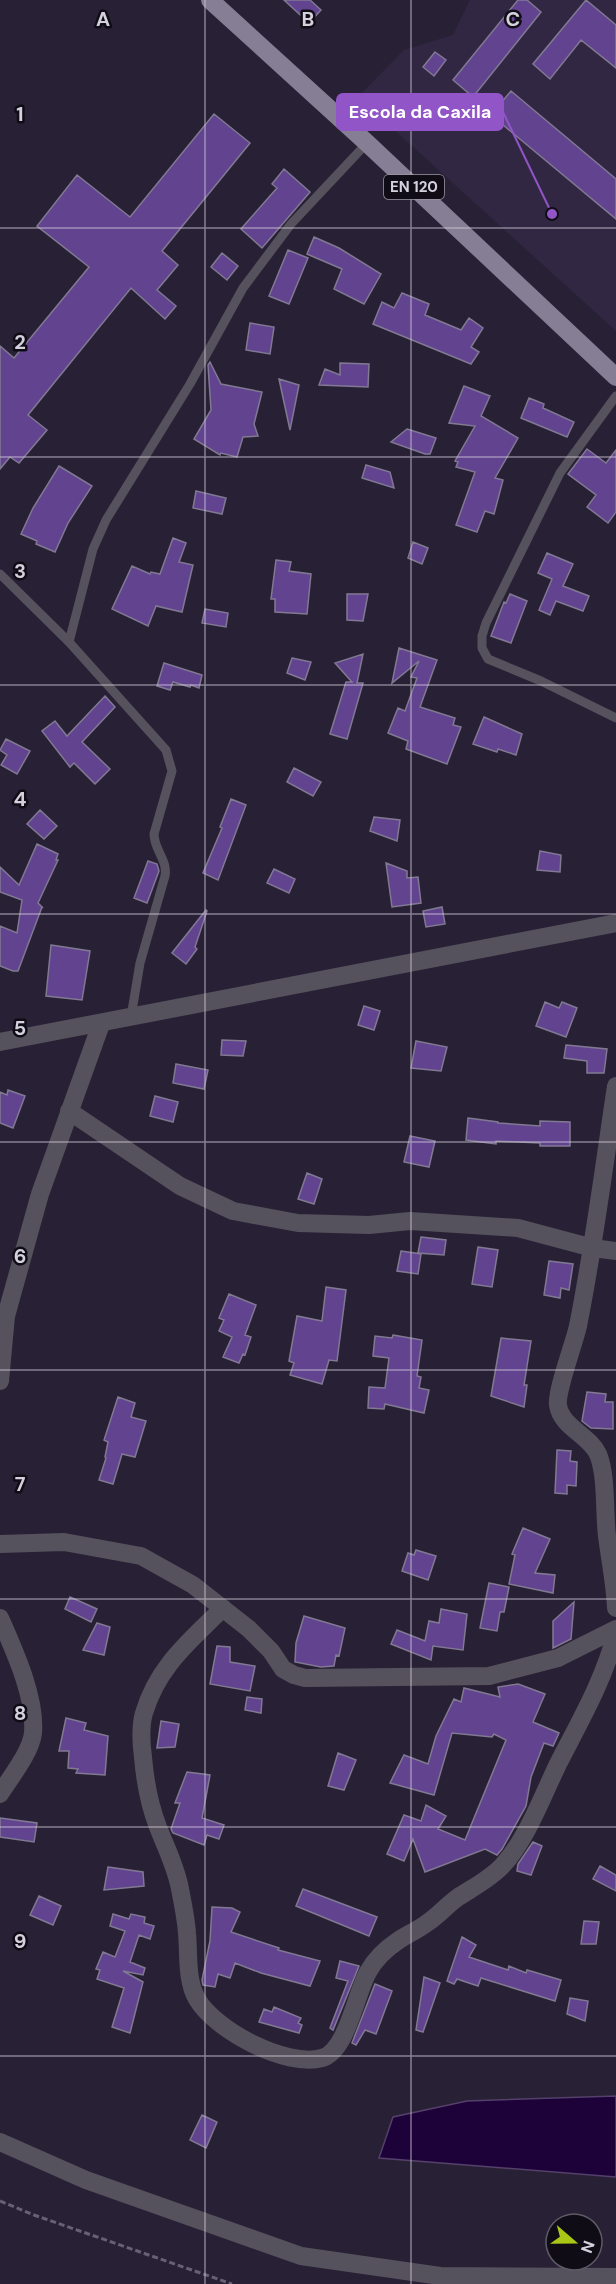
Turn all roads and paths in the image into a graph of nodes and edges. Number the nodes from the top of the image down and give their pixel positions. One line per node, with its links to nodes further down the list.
1 (210, 0): 2 (main road, EN 120)
2 (367, 143): 3 (main road, EN 120); 6 (lane)
3 (616, 377)
4 (616, 396): 7 (lane)
5 (0, 574): 6 (lane)
6 (69, 642): 9 (lane)
7 (616, 718)
8 (616, 923): 9 (street)
9 (131, 1017): 10 (street)
10 (101, 1024): 11 (street); 13 (street)
11 (0, 1042)
12 (616, 1086): 14 (street)
13 (69, 1111): 14 (street); 16 (street)
14 (593, 1248): 15 (street); 19 (street)
15 (616, 1251)
16 (0, 1381)
17 (0, 1544): 18 (street)
18 (223, 1608): 21 (street); 21 (street)
19 (616, 1608)
20 (0, 1618): 22 (street)
21 (616, 1631)
22 (0, 1794)
23 (0, 2142): 25 (street)
24 (0, 2201): 26 (path)
25 (616, 2277)
26 (232, 2284)

